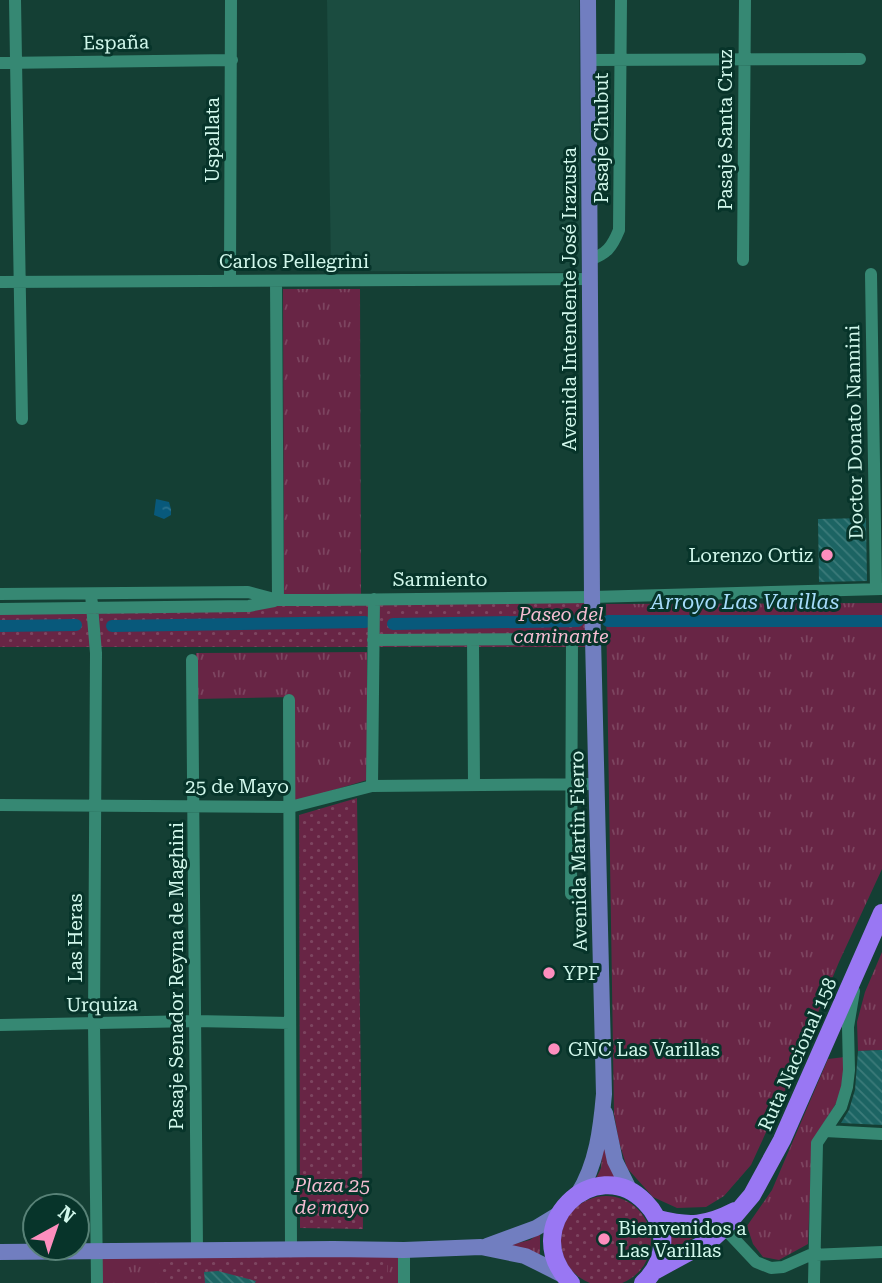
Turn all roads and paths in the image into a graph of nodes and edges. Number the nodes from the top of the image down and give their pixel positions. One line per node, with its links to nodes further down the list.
1 (15, 0): 11 (street)
2 (231, 0): 7 (street, Uspallata)
3 (588, 0): 8 (main road, Avenida Intendente José Irazusta)
4 (621, 0): 9 (street, Pasaje Chubut)
5 (745, 0): 10 (street, Pasaje Santa Cruz)
6 (860, 59): 10 (street)
7 (232, 60): 11 (street, España); 17 (street, Uspallata)
8 (588, 60): 9 (street); 13 (main road, Avenida Intendente José Irazusta)
9 (621, 60): 10 (street); 13 (street, Pasaje Chubut)
10 (744, 60): 14 (street, Pasaje Santa Cruz)
11 (16, 62): 12 (street, España); 20 (street)
12 (0, 63)
13 (589, 260): 16 (main road, Avenida Intendente José Irazusta)
14 (743, 260)
15 (871, 274): 21 (street, Doctor Donato Nannini)
16 (589, 279): 18 (street, Carlos Pellegrini); 26 (main road, Avenida Intendente José Irazusta)
17 (230, 281): 18 (street, Carlos Pellegrini); 20 (street, Carlos Pellegrini)
18 (276, 281): 28 (street)
19 (0, 282): 20 (street, Carlos Pellegrini)
20 (18, 282): 22 (street)
21 (877, 316): 23 (street, Doctor Donato Nannini)
22 (22, 419)
23 (879, 589): 26 (street, Sarmiento)
24 (0, 594): 25 (street, Sarmiento)
25 (91, 594): 28 (street, Sarmiento); 30 (street, Las Heras)
26 (592, 597): 27 (street, Sarmiento); 37 (main road, Avenida Martin Fierro)
27 (374, 599): 28 (street, Sarmiento); 31 (street)
28 (278, 600): 30 (street)
29 (0, 609): 30 (street)
30 (92, 609): 39 (street, Las Heras)
31 (373, 640): 32 (street); 38 (street)
32 (473, 640): 35 (street); 36 (street)
33 (192, 660): 41 (street, Pasaje Senador Reyna de Maghini)
34 (289, 700): 42 (street)
35 (474, 784): 36 (street, 25 de Mayo); 38 (street, 25 de Mayo)
36 (572, 784): 37 (street, 25 de Mayo); 43 (street)
37 (597, 784): 52 (main road, Avenida Martin Fierro)
38 (372, 786): 42 (street, 25 de Mayo)
39 (95, 804): 40 (street, 25 de Mayo); 41 (street, 25 de Mayo); 48 (street, Las Heras)
40 (0, 805)
41 (195, 805): 42 (street, 25 de Mayo); 46 (street, Pasaje Senador Reyna de Maghini)
42 (290, 807): 47 (street)
43 (571, 894)
44 (882, 913): 45 (highway, Ruta Nacional 158)
45 (858, 970): 50 (highway, Ruta Nacional 158); 51 (street)
46 (195, 1021): 47 (street, Urquiza); 48 (street, Urquiza); 62 (street, Pasaje Senador Reyna de Maghini)
47 (290, 1023): 63 (street)
48 (94, 1024): 49 (street, Urquiza); 65 (street, Las Heras)
49 (0, 1025)
50 (826, 1040): 51 (street); 57 (highway, Ruta Nacional 158)
51 (848, 1046): 53 (street)
52 (603, 1104): 55 (main road, Avenida Martin Fierro); 56 (main road, Avenida Martin Fierro)
53 (825, 1131): 54 (street); 68 (street)
54 (882, 1134)
55 (630, 1191): 56 (highway); 59 (highway)
56 (578, 1194): 58 (highway)
57 (741, 1208): 59 (highway); 60 (highway, Ruta Nacional 158)
58 (559, 1214): 61 (main road); 70 (highway)
59 (658, 1219): 69 (highway)
60 (724, 1228): 68 (street); 69 (highway, Ruta Nacional 158)
61 (481, 1247): 64 (main road); 70 (main road)
62 (197, 1249): 63 (main road); 65 (main road)
63 (291, 1249): 64 (main road)
64 (404, 1250): 72 (street)
65 (96, 1251): 66 (main road); 71 (street, Las Heras)
66 (0, 1252)
67 (882, 1252): 68 (street)
68 (814, 1255): 73 (street)
69 (649, 1277)
70 (567, 1279)
71 (97, 1283)
72 (404, 1283)
73 (814, 1283)

